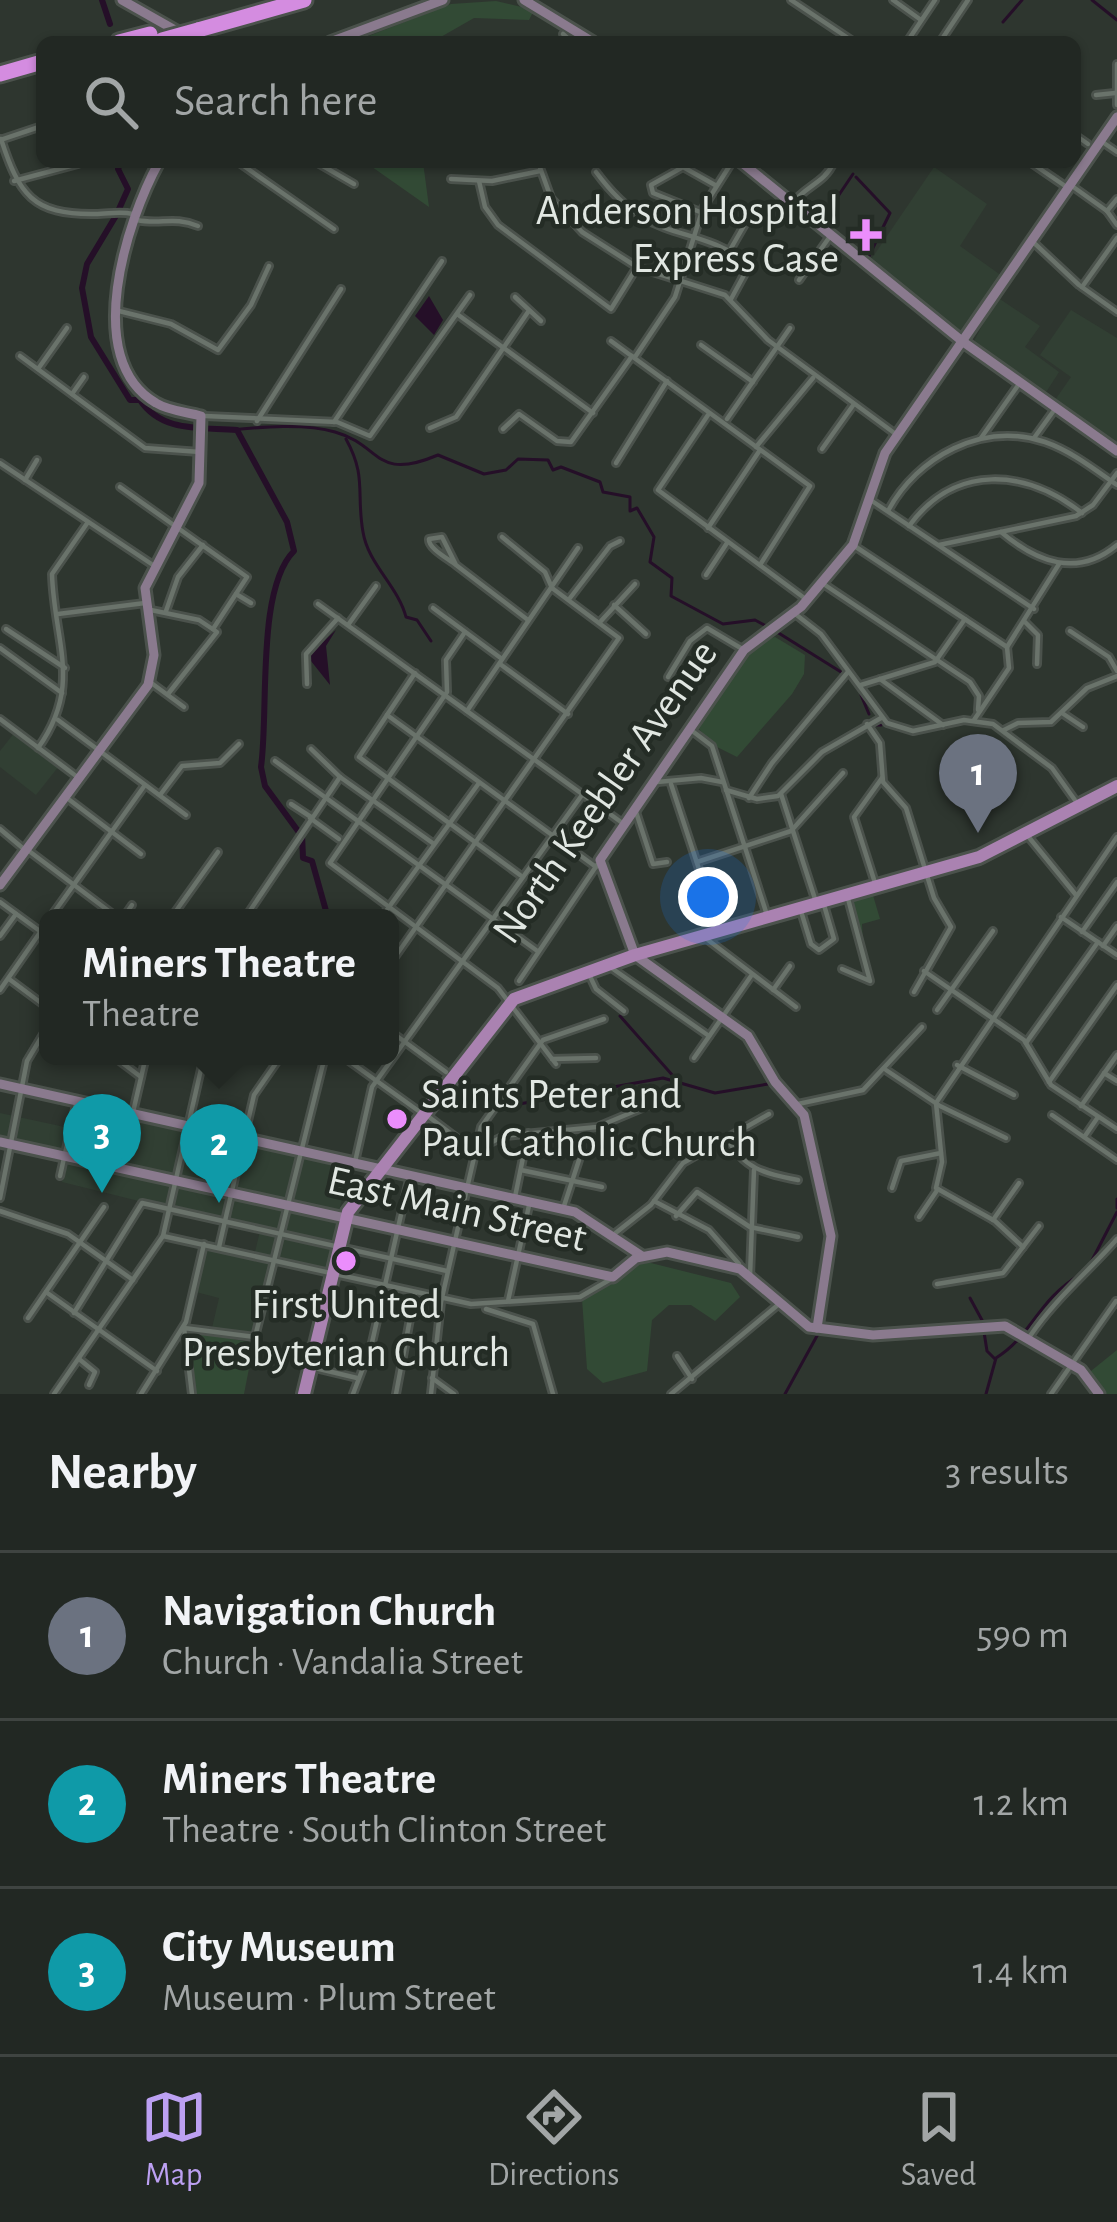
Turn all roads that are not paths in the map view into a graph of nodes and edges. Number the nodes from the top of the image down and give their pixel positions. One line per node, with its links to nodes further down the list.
1 (122, 0): 11 (street)
2 (270, 0): 11 (highway)
3 (304, 0): 11 (highway)
4 (443, 0): 13 (street)
5 (524, 0): 15 (street)
6 (791, 0): 16 (street)
7 (893, 0): 10 (street)
8 (935, 0): 10 (street)
9 (968, 0): 18 (street)
10 (921, 20): 17 (street)
11 (194, 32)
12 (562, 34): 14 (street)
13 (347, 36)
14 (564, 36)
15 (581, 36)
16 (845, 36)
17 (911, 36)
18 (944, 36)
19 (36, 64): 21 (highway)
20 (1117, 64): 24 (street)
21 (0, 74)
22 (36, 74): 23 (highway)
23 (0, 83)
24 (1114, 93): 25 (street); 26 (street)
25 (1096, 94)
26 (1117, 105)
27 (1117, 118): 31 (street, North Keebler Avenue)
28 (36, 128): 30 (street)
29 (1081, 139): 32 (street)
30 (1, 140): 48 (street)
31 (1101, 141): 33 (street); 52 (street, North Keebler Avenue)
32 (1088, 144)
33 (1117, 152)
34 (63, 168): 48 (street)
35 (156, 168): 58 (street)
36 (247, 168): 61 (street)
37 (326, 168): 50 (street)
38 (539, 168): 45 (street)
39 (681, 168): 57 (street)
40 (685, 168): 51 (street)
41 (730, 168): 51 (street)
42 (744, 168): 54 (street)
43 (832, 168): 54 (street)
44 (1040, 168): 52 (street)
45 (540, 171): 49 (street); 69 (street)
46 (596, 172): 63 (street)
47 (451, 179): 49 (street)
48 (14, 181): 58 (street)
49 (479, 181): 69 (street)
50 (354, 184)
51 (715, 184): 57 (street)
52 (1070, 187): 56 (street); 64 (street, North Keebler Avenue)
53 (1117, 199): 56 (street)
54 (792, 204): 62 (street)
55 (753, 210): 66 (street)
56 (1108, 211): 59 (street)
57 (701, 213): 63 (street)
58 (137, 218): 60 (street); 77 (street)
59 (1117, 225)
60 (198, 226)
61 (334, 229)
62 (831, 236): 71 (street); 85 (street)
63 (693, 240): 66 (street); 70 (street)
64 (1032, 241): 72 (street); 85 (street, North Keebler Avenue)
65 (1115, 244): 72 (street)
66 (730, 250): 76 (street)
67 (442, 261): 104 (street)
68 (269, 266): 77 (street)
69 (637, 267): 70 (street)
70 (681, 280): 76 (street); 90 (street)
71 (799, 280)
72 (1082, 287): 78 (street)
73 (340, 289): 103 (street)
74 (470, 295): 80 (street)
75 (515, 298): 79 (street)
76 (731, 299): 88 (street)
77 (113, 310): 105 (street)
78 (1117, 311)
79 (528, 312): 81 (street); 87 (street)
80 (455, 314): 87 (street); 104 (street)
81 (541, 321)
82 (67, 328): 91 (street)
83 (790, 328): 88 (street)
84 (611, 341): 90 (street)
85 (962, 341): 96 (street); 108 (street, North Keebler Avenue)
86 (701, 345): 95 (street)
87 (504, 346): 100 (street); 106 (street)
88 (777, 347): 93 (street); 95 (street)
89 (20, 356): 91 (street)
90 (633, 356): 94 (street); 100 (street)
91 (38, 369): 97 (street)
92 (84, 376): 97 (street)
93 (814, 376): 98 (street); 111 (street)
94 (667, 381): 101 (street); 117 (street)
95 (753, 382): 102 (street)
96 (1019, 384): 99 (street); 110 (street)
97 (72, 394): 114 (street)
98 (854, 404): 108 (street); 112 (street)
99 (1055, 409): 109 (street); 113 (street)
100 (593, 412): 107 (street)
101 (709, 413): 111 (street); 128 (street)
102 (728, 419)
103 (257, 421): 104 (street); 105 (street)
104 (334, 422)
105 (201, 424): 114 (street)
106 (430, 428)
107 (503, 429)
108 (898, 436): 122 (street, North Keebler Avenue)
109 (1033, 439): 110 (street); 120 (street)
110 (980, 440): 123 (street)
111 (758, 448): 128 (street); 141 (street)
112 (822, 449)
113 (1117, 451)
114 (200, 452): 127 (street)
115 (37, 460): 119 (street)
116 (0, 463): 119 (street)
117 (616, 463)
118 (1117, 473): 120 (street)
119 (25, 480): 125 (street)
120 (1114, 483): 124 (street)
121 (121, 487): 127 (street)
122 (869, 499): 123 (street); 133 (street, North Keebler Avenue)
123 (888, 512): 126 (street)
124 (1082, 513): 126 (street); 129 (street)
125 (88, 522): 139 (street); 158 (street)
126 (909, 526): 136 (street)
127 (179, 527): 135 (street); 139 (street)
128 (708, 527): 132 (street)
129 (1001, 532): 136 (street); 138 (street)
130 (502, 537): 146 (street)
131 (620, 541): 148 (street)
132 (727, 543): 141 (street); 142 (street)
133 (853, 544): 143 (street, North Keebler Avenue); 160 (street)
134 (1117, 544): 138 (street)
135 (203, 545): 147 (street); 156 (street)
136 (939, 545): 155 (street)
137 (578, 548): 146 (street)
138 (1060, 564): 155 (street)
139 (153, 565): 153 (street)
140 (456, 565): 140 (street); 161 (street)
141 (760, 566): 149 (street)
142 (706, 575)
143 (822, 583): 149 (street, North Keebler Avenue); 173 (street)
144 (635, 584): 152 (street)
145 (376, 586): 164 (street)
146 (552, 588): 148 (street); 161 (street)
147 (236, 594): 150 (street); 166 (street)
148 (570, 598): 162 (street)
149 (807, 600): 157 (street, North Keebler Avenue)
150 (251, 603)
151 (318, 604): 159 (street)
152 (614, 605): 162 (street); 169 (street)
153 (145, 606): 156 (street); 158 (street); 182 (street)
154 (433, 608): 167 (street)
155 (1034, 609): 163 (street)
156 (166, 611): 166 (street)
157 (794, 613): 172 (street, North Keebler Avenue); 177 (street)
158 (58, 614): 176 (street)
159 (338, 618): 164 (street); 183 (street)
160 (965, 619): 170 (street); 173 (street)
161 (528, 620): 174 (street)
162 (602, 621): 191 (street)
163 (1025, 622): 170 (street); 175 (street)
164 (348, 625): 179 (street)
165 (6, 629): 176 (street)
166 (215, 630): 186 (street)
167 (465, 632): 174 (street); 187 (street)
168 (1070, 632): 178 (street)
169 (646, 634)
170 (1007, 647): 189 (street)
171 (0, 648): 185 (street)
172 (744, 650): 180 (street); 201 (street, North Keebler Avenue)
173 (937, 660): 181 (street); 189 (street)
174 (500, 661): 190 (street); 191 (street)
175 (1037, 664)
176 (65, 668): 185 (street)
177 (848, 672): 184 (street); 227 (street)
178 (1117, 673): 192 (street)
179 (415, 674): 187 (street); 193 (street)
180 (668, 677)
181 (880, 679): 184 (street); 199 (street)
182 (149, 681): 186 (street); 207 (street)
183 (307, 684)
184 (861, 685): 194 (street)
185 (62, 693): 196 (street)
186 (168, 694): 188 (street)
187 (444, 697): 190 (street); 203 (street)
188 (184, 706)
189 (978, 710): 197 (street)
190 (466, 711): 209 (street)
191 (568, 713): 209 (street)
192 (1062, 713): 200 (street); 202 (street)
193 (387, 715): 203 (street); 212 (street)
194 (881, 718): 198 (street); 199 (street)
195 (0, 719): 205 (street)
196 (58, 720): 205 (street); 207 (street)
197 (974, 720): 199 (street); 202 (street)
198 (867, 724): 213 (street); 221 (street)
199 (944, 725)
200 (1083, 727)
201 (691, 730): 215 (street, North Keebler Avenue); 219 (street)
202 (1004, 730): 230 (street)
203 (415, 736): 212 (street); 216 (street)
204 (238, 744): 222 (street)
205 (38, 748): 214 (street)
206 (311, 749): 211 (street)
207 (101, 752): 214 (street); 217 (street)
208 (275, 761): 224 (street)
209 (536, 761): 223 (street); 228 (street)
210 (843, 773): 238 (street)
211 (340, 777): 224 (street); 226 (street)
212 (385, 777): 226 (street); 235 (street)
213 (882, 778): 254 (street); 260 (street)
214 (81, 779): 225 (street)
215 (657, 782): 218 (street); 231 (street, North Keebler Avenue)
216 (479, 783): 228 (street); 235 (street)
217 (145, 784): 222 (street); 239 (street)
218 (671, 784): 219 (street); 251 (street)
219 (725, 787): 227 (street); 246 (street)
220 (1116, 788): 230 (main road)
221 (781, 794): 227 (street); 238 (street)
222 (160, 795): 232 (street)
223 (582, 795): 236 (street); 241 (street)
224 (325, 796): 233 (street); 234 (street)
225 (67, 798): 239 (street); 247 (street)
226 (370, 798): 234 (street); 245 (street)
227 (749, 798)
228 (506, 803): 241 (street); 244 (street)
229 (291, 804): 233 (street)
230 (1079, 806): 240 (main road)
231 (636, 812): 236 (street, North Keebler Avenue); 250 (street)
232 (186, 815)
233 (310, 818): 243 (street); 272 (street)
234 (356, 819): 243 (street); 253 (street)
235 (449, 824): 244 (street); 245 (street)
236 (626, 826): 252 (street, North Keebler Avenue)
237 (0, 829): 247 (street)
238 (794, 829): 246 (street); 264 (street)
239 (112, 831): 249 (street); 257 (street)
240 (1027, 835): 254 (main road); 262 (street)
241 (552, 836): 252 (street); 255 (street)
242 (1117, 837): 262 (street)
243 (341, 841): 266 (street)
244 (477, 843): 255 (street); 259 (street)
245 (434, 844): 253 (street)
246 (746, 848): 251 (street); 277 (street)
247 (27, 850): 257 (street); 258 (street)
248 (218, 852): 271 (street)
249 (141, 854)
250 (667, 862)
251 (697, 862): 284 (street)
252 (598, 864): 289 (street, North Keebler Avenue); 291 (street)
253 (419, 865): 259 (street); 266 (street)
254 (926, 872): 260 (main road); 298 (street)
255 (521, 876): 276 (street)
256 (1117, 882): 283 (street)
257 (73, 884): 268 (street); 269 (street)
258 (0, 885)
259 (446, 885): 276 (street); 280 (street)
260 (876, 886): 261 (main road)
261 (847, 895): 264 (main road); 297 (street)
262 (1077, 895): 278 (street)
263 (0, 902): 274 (street)
264 (820, 902): 267 (main road); 267 (street)
265 (132, 905): 270 (street)
266 (388, 907): 273 (street)
267 (800, 908): 277 (main road)
268 (56, 909)
269 (108, 909)
270 (129, 909)
271 (177, 909)
272 (252, 909)
273 (391, 909)
274 (16, 914): 281 (street); 286 (street)
275 (399, 915): 280 (street)
276 (491, 917): 289 (street); 293 (street)
277 (767, 917): 284 (main road)
278 (1061, 917): 283 (street); 314 (street)
279 (1117, 926): 287 (street)
280 (416, 927): 290 (street); 293 (street)
281 (39, 931)
282 (993, 931): 307 (street)
283 (1082, 932): 287 (street)
284 (713, 933): 288 (main road); 300 (street)
285 (39, 935): 301 (street)
286 (0, 936)
287 (1100, 944): 292 (street); 322 (street)
288 (660, 948): 291 (main road); 296 (main road)
289 (536, 950): 302 (street, North Keebler Avenue)
290 (399, 951)
291 (635, 955): 294 (main road); 296 (street)
292 (1117, 955)
293 (461, 960): 309 (street); 319 (street)
294 (608, 965): 299 (main road); 317 (street)
295 (790, 966): 305 (street)
296 (656, 969): 313 (street)
297 (842, 969)
298 (924, 971): 306 (street); 307 (street)
299 (587, 972): 309 (main road); 312 (street)
300 (751, 976): 305 (street); 313 (street)
301 (8, 979): 304 (street); 308 (street)
302 (519, 981)
303 (1117, 985): 340 (street)
304 (0, 990)
305 (772, 990): 310 (street)
306 (914, 992)
307 (955, 992): 311 (street); 314 (street)
308 (39, 1001)
309 (511, 1002): 321 (street); 337 (main road)
310 (796, 1007)
311 (938, 1010)
312 (624, 1011)
313 (723, 1016): 317 (street); 348 (street)
314 (992, 1017): 322 (street); 334 (street)
315 (604, 1018): 321 (street)
316 (922, 1028): 335 (street)
317 (709, 1036): 326 (street)
318 (399, 1037): 319 (street)
319 (404, 1041): 323 (street); 337 (street)
320 (39, 1042): 343 (street)
321 (540, 1042): 325 (street); 364 (street)
322 (1026, 1043): 340 (street)
323 (399, 1048)
324 (1117, 1055): 336 (street)
325 (596, 1058)
326 (694, 1058)
327 (125, 1065): 338 (street)
328 (144, 1065): 338 (street)
329 (202, 1065): 355 (street)
330 (274, 1065): 359 (street)
331 (322, 1065): 363 (street)
332 (354, 1065): 339 (street)
333 (388, 1065): 339 (street)
334 (957, 1065): 344 (street); 347 (street)
335 (886, 1070): 347 (street); 348 (street)
336 (1105, 1073): 341 (street); 349 (street)
337 (450, 1076): 353 (main road)
338 (141, 1077): 350 (street)
339 (376, 1082): 353 (street); 369 (street)
340 (1049, 1082): 349 (street)
341 (1117, 1082)
342 (0, 1084): 343 (street)
343 (21, 1088): 345 (street); 362 (street)
344 (1014, 1095)
345 (77, 1100): 350 (street); 366 (street)
346 (659, 1102): 357 (street)
347 (936, 1103): 361 (street); 365 (street)
348 (798, 1104): 434 (street)
349 (1082, 1106): 354 (street)
350 (133, 1112): 355 (street)
351 (769, 1114): 360 (street)
352 (1052, 1115): 358 (street)
353 (423, 1117): 364 (street); 370 (main road)
354 (1098, 1117): 356 (street); 358 (street)
355 (188, 1124): 359 (street); 375 (street)
356 (1117, 1130)
357 (528, 1132): 364 (street); 371 (street)
358 (1085, 1136): 368 (street)
359 (244, 1137): 363 (street); 383 (street)
360 (726, 1137): 372 (street); 387 (street)
361 (1006, 1138)
362 (5, 1143): 366 (street, East Main Street); 385 (street)
363 (299, 1149): 369 (street); 388 (street)
364 (474, 1151): 379 (street)
365 (941, 1153): 381 (street); 382 (street)
366 (65, 1156): 374 (street); 375 (street, East Main Street)
367 (579, 1160): 377 (street)
368 (1117, 1160)
369 (355, 1162): 370 (street)
370 (382, 1168): 373 (street); 395 (main road)
371 (521, 1169): 377 (street); 384 (street)
372 (754, 1170): 376 (street); 399 (street)
373 (410, 1175): 379 (street); 400 (street)
374 (60, 1176)
375 (176, 1180): 383 (street, East Main Street); 390 (street)
376 (798, 1180)
377 (570, 1181): 380 (street); 391 (street)
378 (1018, 1183): 396 (street)
379 (466, 1187): 384 (street); 407 (street)
380 (602, 1187)
381 (892, 1188)
382 (938, 1190): 394 (street); 396 (street)
383 (232, 1192): 388 (street, East Main Street); 397 (street)
384 (514, 1197): 386 (street)
385 (0, 1198)
386 (530, 1201): 391 (street); 413 (street)
387 (654, 1201): 393 (street); 402 (street)
388 (286, 1204): 395 (street, East Main Street); 401 (street)
389 (104, 1207): 406 (street)
390 (170, 1208): 397 (street); 403 (street); 416 (street)
391 (562, 1209): 402 (street)
392 (0, 1211): 406 (street)
393 (676, 1216): 399 (street); 419 (street)
394 (920, 1217)
395 (346, 1218): 400 (street, East Main Street); 409 (main road)
396 (993, 1220): 411 (street)
397 (225, 1221): 401 (street); 410 (street)
398 (1039, 1226): 411 (street)
399 (751, 1227): 404 (street); 419 (street)
400 (398, 1230): 407 (street, East Main Street); 414 (street)
401 (281, 1233): 409 (street); 415 (street)
402 (613, 1235): 412 (street)
403 (164, 1236): 408 (street); 421 (street)
404 (798, 1237)
405 (1117, 1239): 436 (street)
406 (80, 1242): 416 (street); 424 (street)
407 (454, 1242): 413 (street, East Main Street); 417 (street)
408 (204, 1244): 410 (street); 433 (street)
409 (337, 1246): 414 (street); 418 (main road)
410 (219, 1247): 415 (street)
411 (1024, 1247): 422 (street)
412 (641, 1256): 419 (street); 420 (street)
413 (517, 1257): 420 (street, East Main Street); 427 (street)
414 (392, 1258): 417 (street); 423 (street)
415 (274, 1261): 418 (street); 433 (street)
416 (108, 1262): 421 (street); 431 (street)
417 (447, 1270): 426 (street)
418 (331, 1273): 423 (street); 440 (main road)
419 (747, 1273): 429 (street)
420 (613, 1277): 427 (street)
421 (133, 1280): 435 (street)
422 (938, 1284)
423 (385, 1285): 425 (street); 442 (street)
424 (46, 1292): 431 (street); 432 (street)
425 (415, 1292): 426 (street); 451 (street)
426 (441, 1298): 430 (street); 443 (street)
427 (508, 1300): 430 (street)
428 (1116, 1301): 439 (street)
429 (779, 1304): 434 (street); 444 (street)
430 (481, 1305): 454 (street)
431 (74, 1313): 435 (street)
432 (28, 1318)
433 (184, 1328): 441 (street); 448 (street)
434 (818, 1328): 436 (street)
435 (99, 1330): 438 (street); 441 (street)
436 (1029, 1337): 439 (street)
437 (677, 1356): 444 (street)
438 (79, 1359): 445 (street); 446 (street)
439 (1070, 1365): 456 (street); 457 (street)
440 (310, 1367): 442 (street); 449 (main road)
441 (157, 1371): 447 (street)
442 (359, 1378): 450 (street)
443 (432, 1378): 452 (street); 453 (street)
444 (692, 1379): 455 (street)
445 (89, 1385)
446 (55, 1394)
447 (141, 1394)
448 (192, 1394)
449 (304, 1394)
450 (352, 1394)
451 (396, 1394)
452 (431, 1394)
453 (454, 1394)
454 (553, 1394)
455 (671, 1394)
456 (1052, 1394)
457 (1099, 1394)

